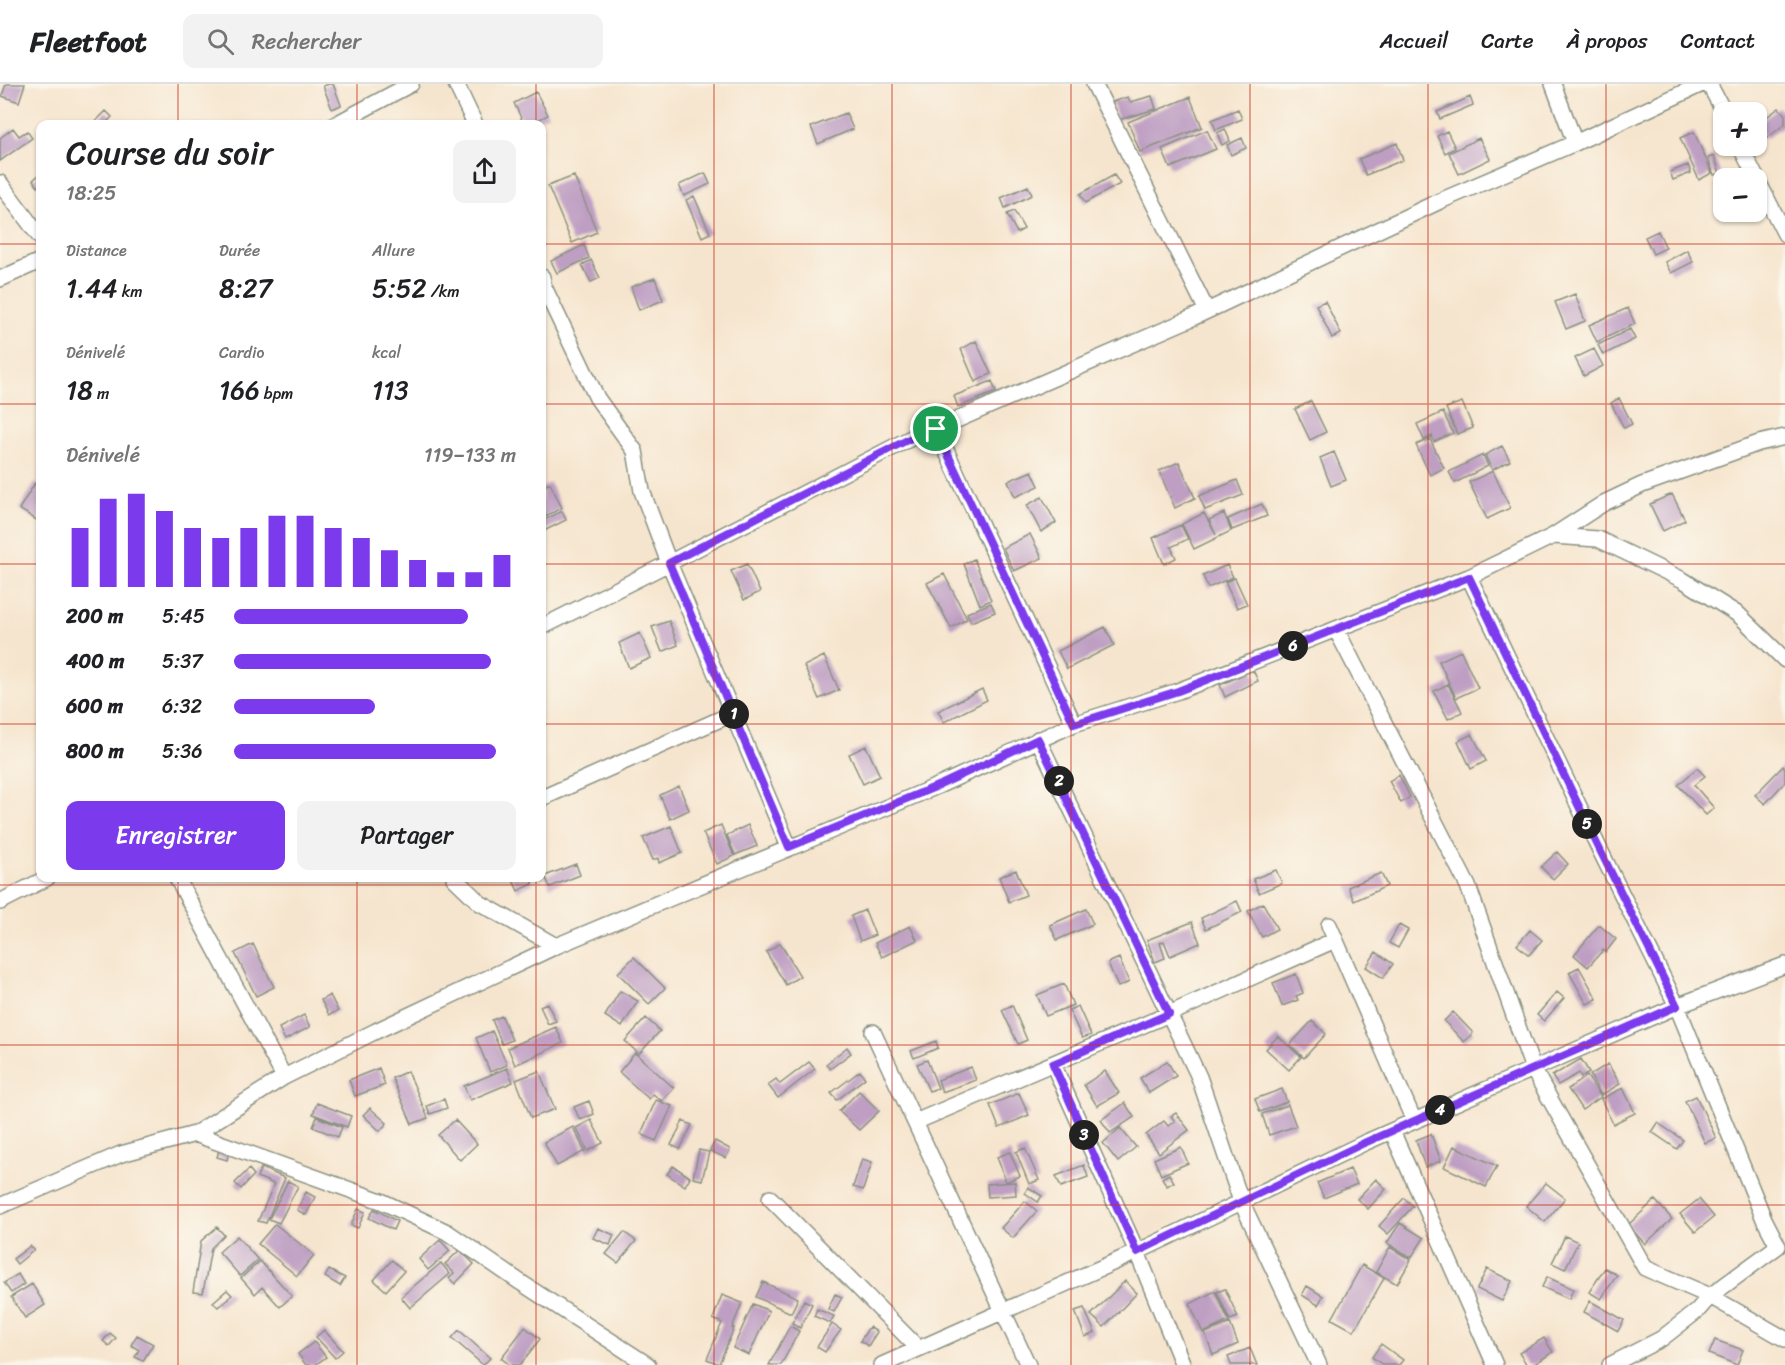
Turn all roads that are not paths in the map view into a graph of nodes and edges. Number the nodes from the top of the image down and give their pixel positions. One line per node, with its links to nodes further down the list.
1 (411, 84): 8 (street)
2 (456, 84): 9 (street)
3 (1094, 84): 18 (street)
4 (1553, 84): 10 (street)
5 (1702, 84): 10 (street)
6 (1709, 84): 7 (street)
7 (1719, 102)
8 (344, 120)
9 (473, 120)
10 (1575, 143): 18 (street)
11 (1745, 156): 14 (street)
12 (0, 183): 13 (street)
13 (36, 232)
14 (1785, 234)
15 (36, 263): 16 (street)
16 (0, 279)
17 (546, 290): 22 (street)
18 (1207, 311): 19 (street)
19 (936, 429): 22 (street); 28 (street)
20 (1785, 437): 21 (street)
21 (1553, 536): 23 (street); 26 (street)
22 (669, 563): 24 (street); 27 (street)
23 (1469, 577): 25 (street); 40 (street)
24 (546, 625)
25 (1336, 629): 28 (street); 44 (street)
26 (1785, 660)
27 (734, 713): 30 (street); 31 (street)
28 (1074, 724): 29 (street)
29 (1038, 739): 31 (street); 41 (street)
30 (546, 796)
31 (789, 847): 38 (street)
32 (39, 882): 35 (street)
33 (179, 882): 45 (street)
34 (458, 882): 38 (street)
35 (0, 902)
36 (1329, 925): 37 (street)
37 (1335, 940): 41 (street); 46 (street)
38 (556, 946): 45 (street)
39 (1785, 965): 40 (street)
40 (1677, 1006): 44 (street); 53 (street)
41 (1169, 1014): 43 (street); 51 (street)
42 (873, 1032): 47 (street)
43 (1053, 1064): 47 (street); 54 (street)
44 (1533, 1069): 46 (street); 55 (street)
45 (284, 1077): 49 (street)
46 (1414, 1121): 48 (street)
47 (915, 1122): 56 (street)
48 (1392, 1131): 51 (street); 64 (street)
49 (195, 1134): 52 (street); 59 (street)
50 (771, 1198): 58 (street)
51 (1241, 1201): 54 (street); 63 (street)
52 (0, 1206)
53 (1781, 1244): 55 (street)
54 (1137, 1252): 56 (street); 62 (street)
55 (1710, 1296): 57 (street); 65 (street)
56 (1004, 1312): 58 (street); 61 (street)
57 (1785, 1339)
58 (918, 1348): 60 (street)
59 (648, 1365)
60 (882, 1365)
61 (1028, 1365)
62 (1183, 1365)
63 (1319, 1365)
64 (1495, 1365)
65 (1610, 1365)

